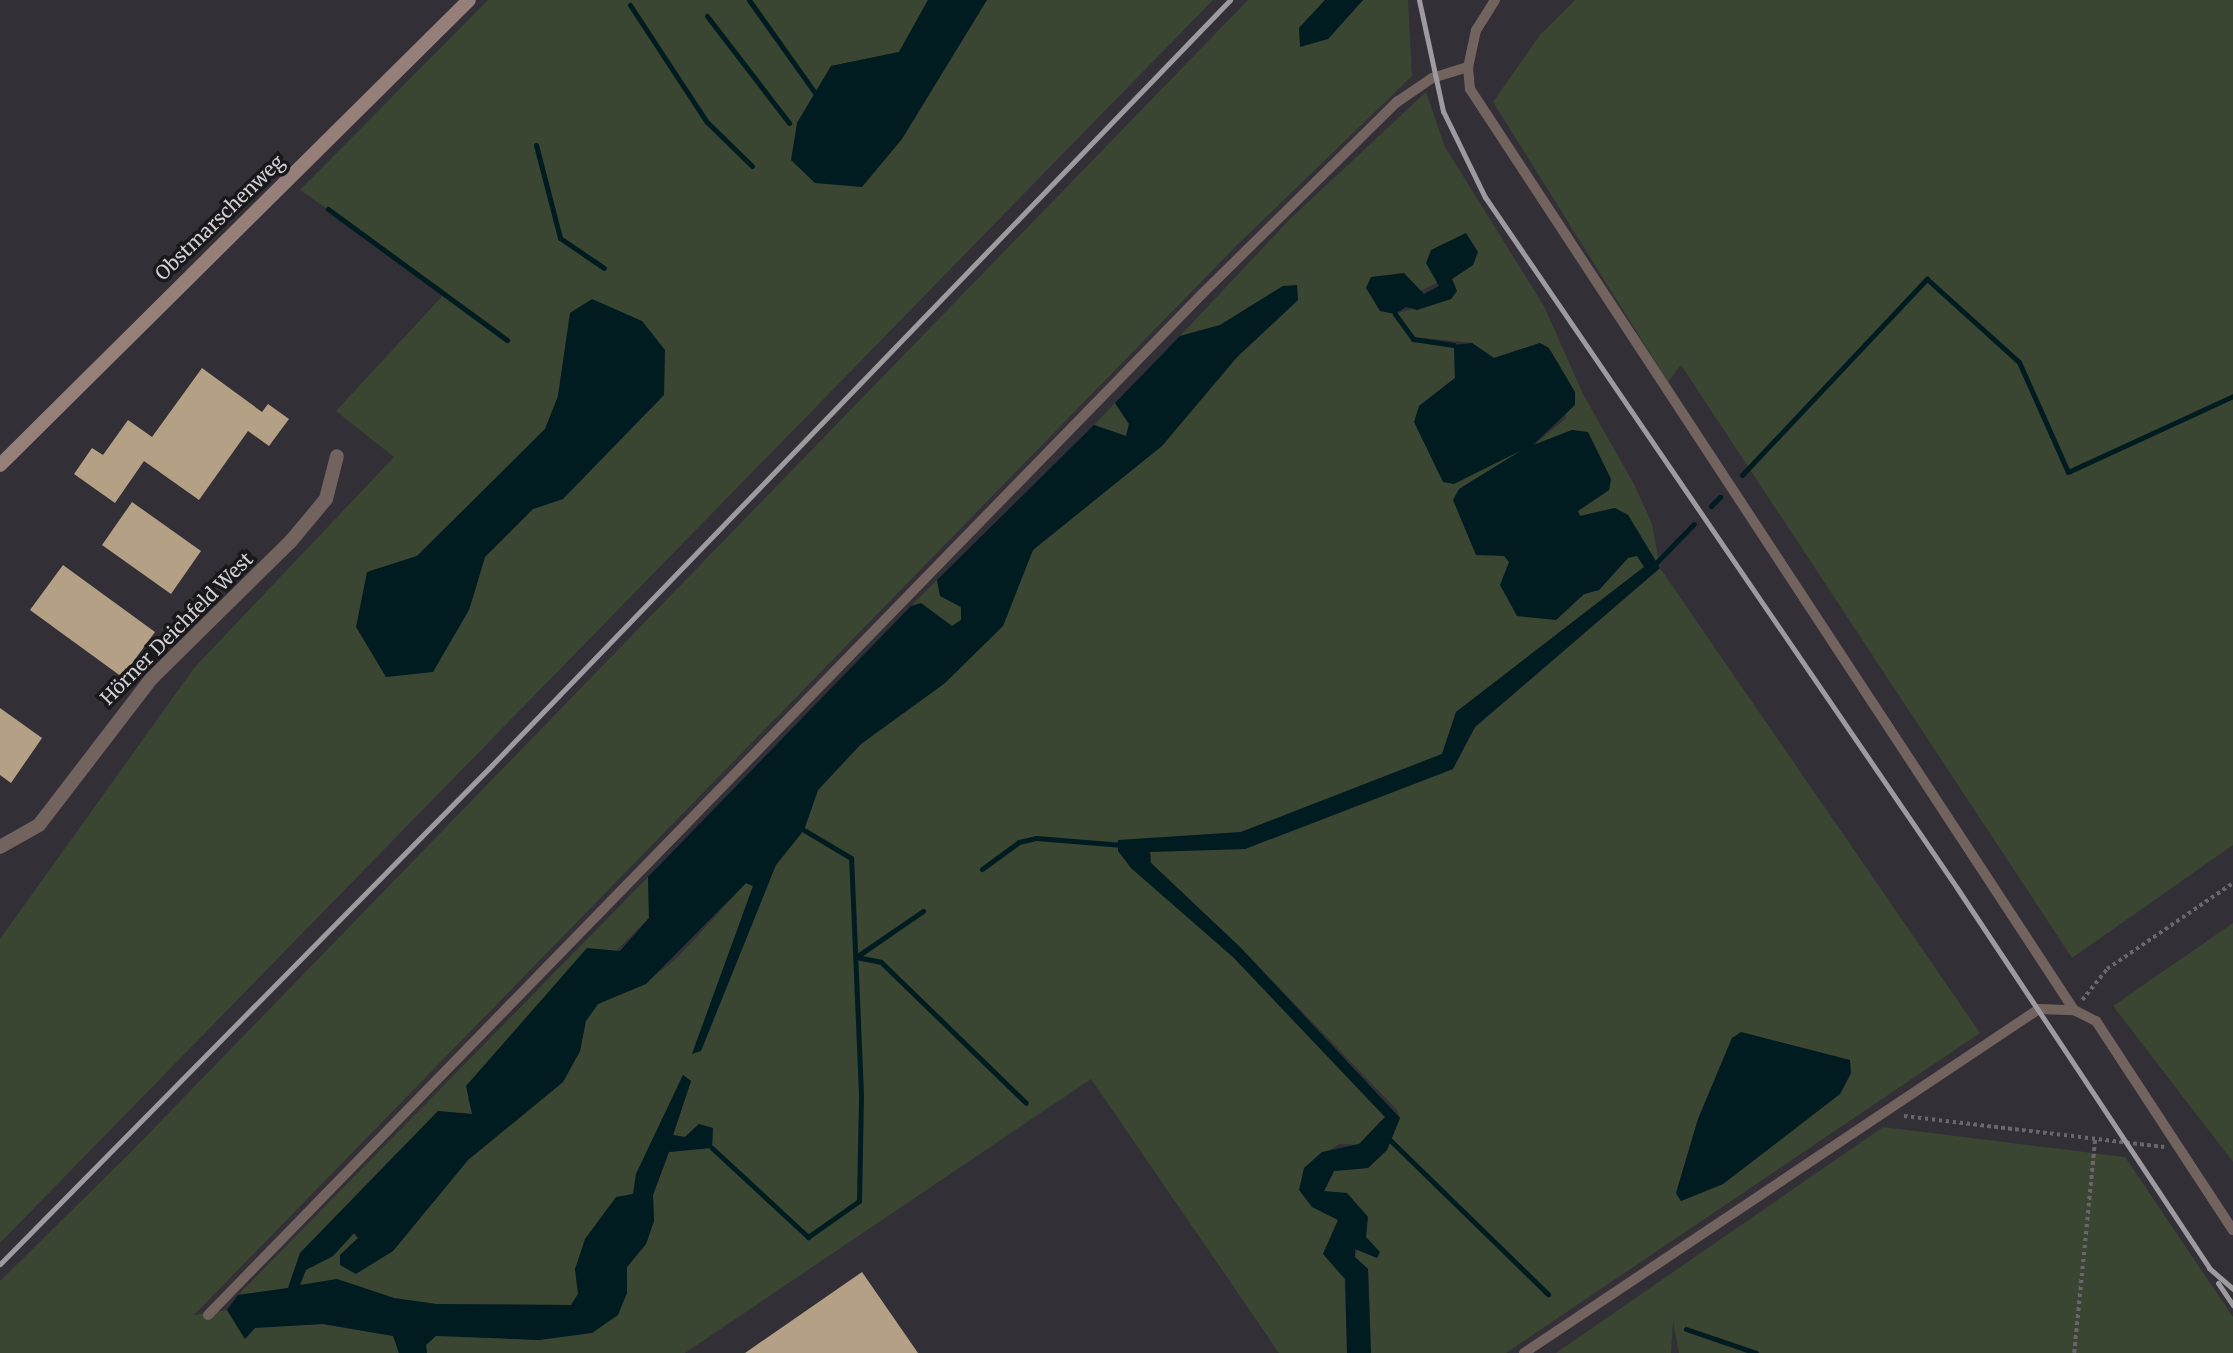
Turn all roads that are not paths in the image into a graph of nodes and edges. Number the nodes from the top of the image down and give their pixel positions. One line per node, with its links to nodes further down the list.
1 (469, 0): 5 (main road, Obstmarschenweg)
2 (1495, 0): 3 (lane)
3 (1468, 67): 7 (lane); 9 (lane)
4 (337, 456): 6 (street, Hörner Deichfeld West)
5 (0, 465)
6 (0, 847)
7 (2074, 1010): 8 (lane); 10 (lane)
8 (2233, 1230)
9 (208, 1315)
10 (1524, 1353)

